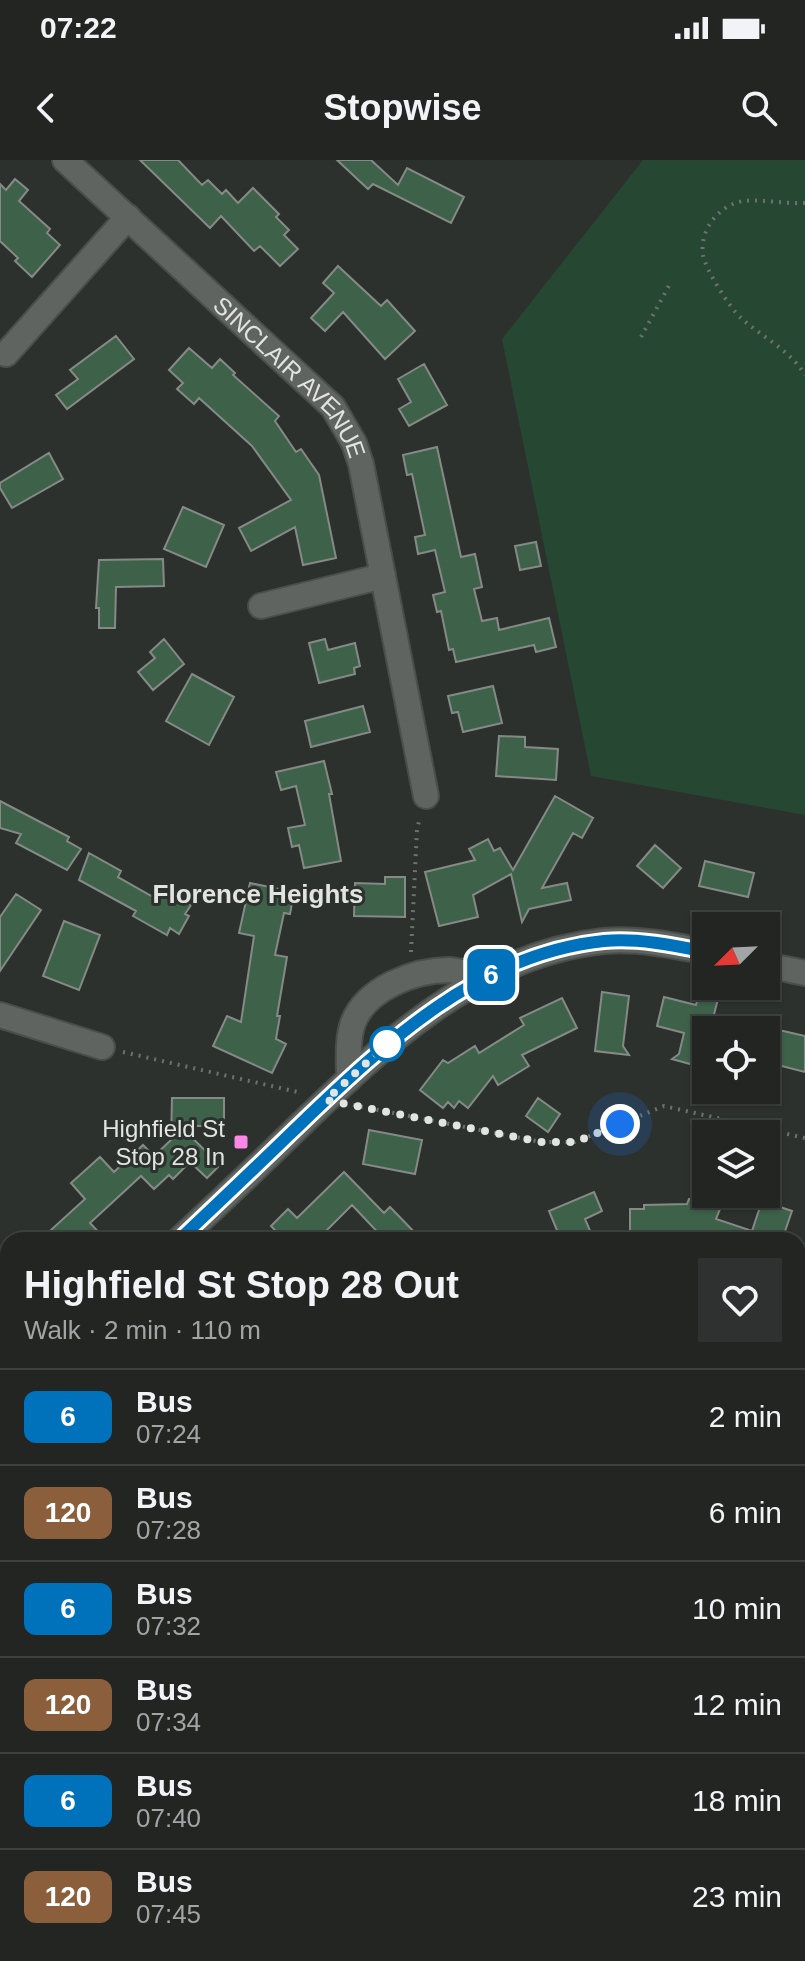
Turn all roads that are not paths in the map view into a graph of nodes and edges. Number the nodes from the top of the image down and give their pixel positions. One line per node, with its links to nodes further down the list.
1 (65, 160): 2 (street, SINCLAIR AVENUE)
2 (128, 217): 3 (street); 4 (street, SINCLAIR AVENUE)
3 (6, 354)
4 (383, 576): 5 (street); 6 (street, SINCLAIR AVENUE)
5 (261, 606)
6 (426, 796)
7 (692, 950): 10 (street)
8 (780, 968): 9 (street)
9 (805, 973)
10 (486, 977): 13 (street); 13 (street)
11 (0, 1015): 12 (street)
12 (102, 1047)
13 (349, 1079): 14 (street)
14 (187, 1232)

